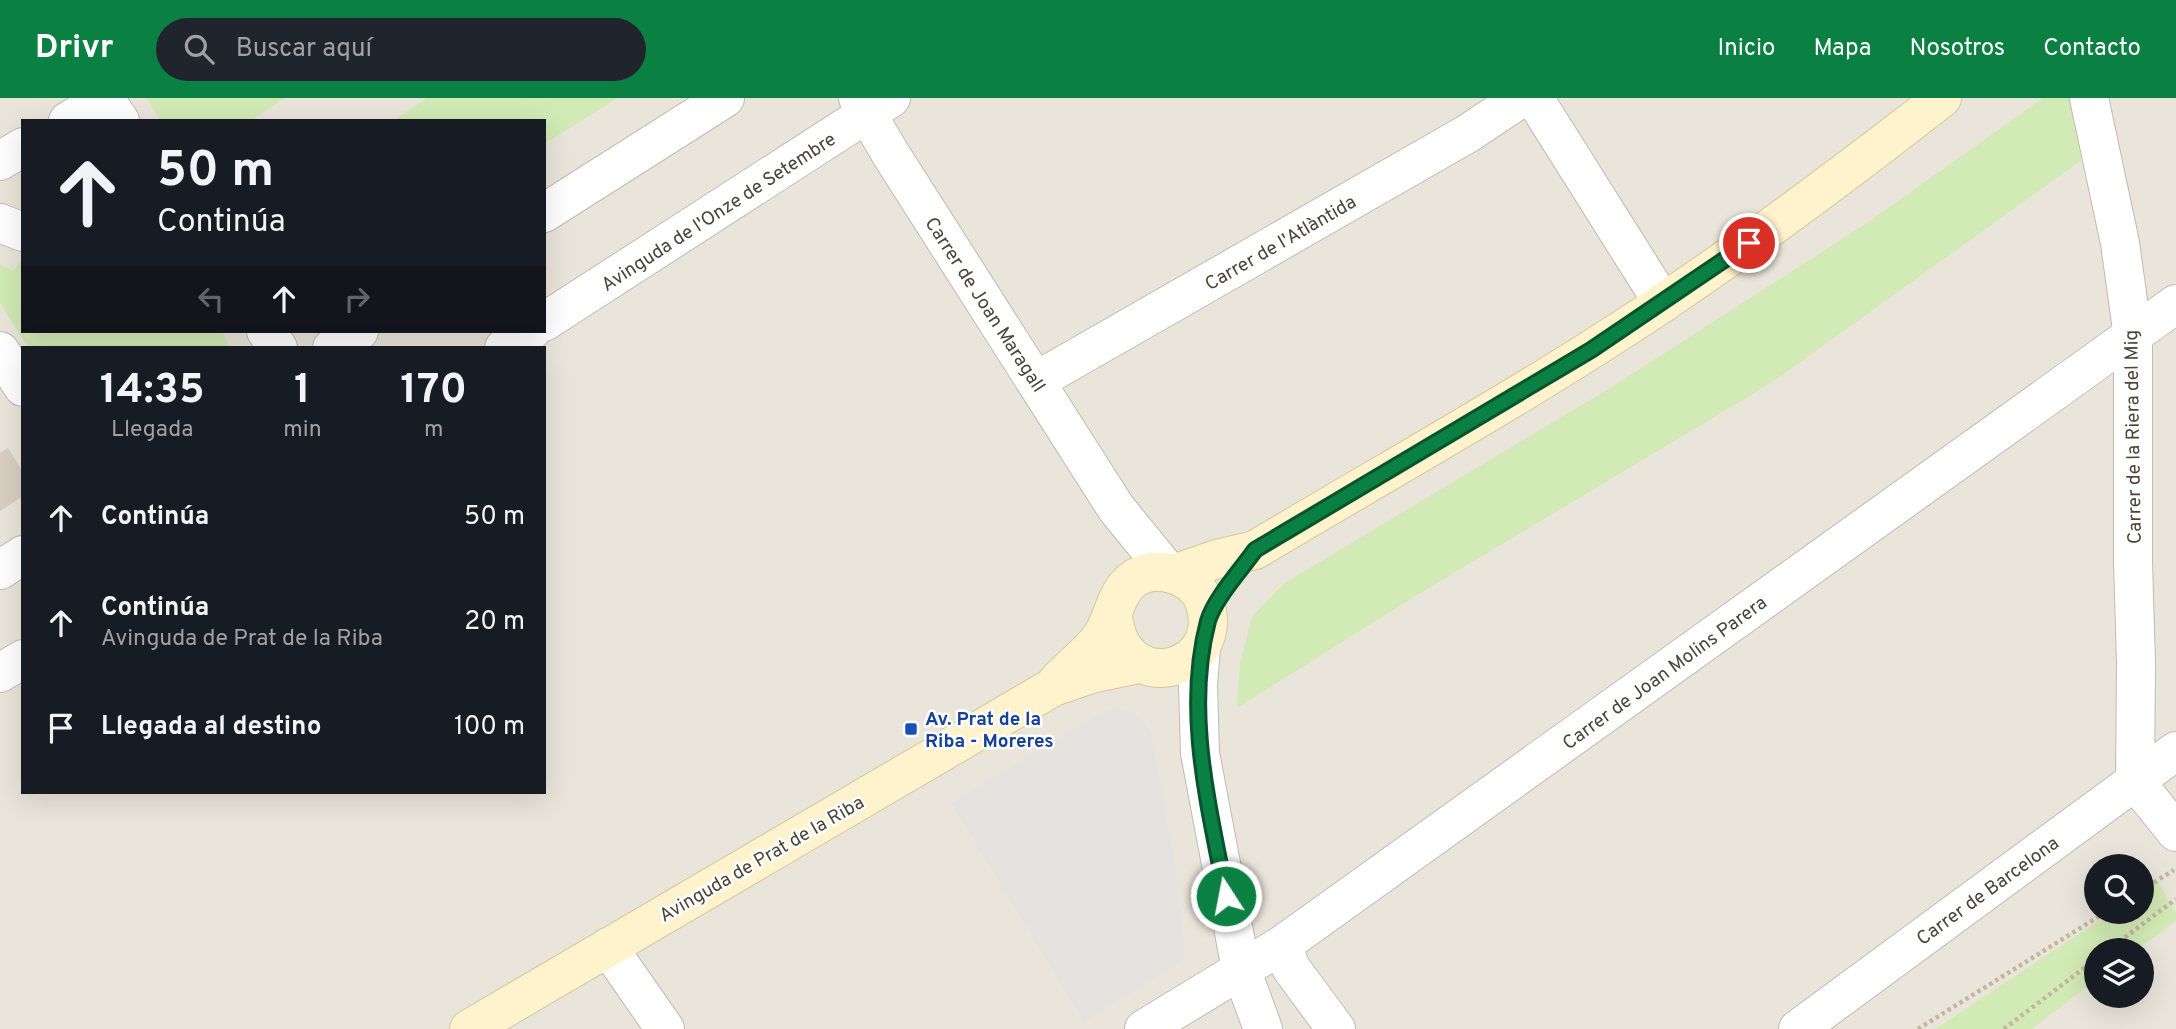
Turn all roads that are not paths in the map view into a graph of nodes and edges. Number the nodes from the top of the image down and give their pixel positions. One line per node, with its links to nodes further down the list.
1 (725, 98): 11 (street)
2 (1521, 98): 23 (street, Carrer de l'Atlàntida)
3 (1535, 98): 14 (street)
4 (1942, 98): 14 (main road)
5 (2088, 98): 19 (street, Carrer de la Riera del Mig)
6 (872, 103): 16 (street, Avinguda de l'Onze de Setembre); 23 (street, Carrer de Joan Maragall)
7 (71, 119): 8 (street)
8 (119, 119)
9 (21, 148): 10 (street)
10 (0, 161)
11 (546, 212)
12 (0, 223): 13 (street)
13 (21, 231)
14 (1663, 303): 26 (main road)
15 (2176, 304): 19 (street, Carrer de Joan Molins Parera)
16 (546, 322)
17 (356, 333): 20 (street)
18 (528, 333): 21 (street)
19 (2133, 337): 38 (street, Carrer de la Riera del Mig); 40 (street, Carrer de Joan Molins Parera)
20 (334, 346)
21 (507, 346)
22 (0, 351): 24 (street)
23 (1036, 381): 25 (street, Carrer de Joan Maragall)
24 (21, 384)
25 (1116, 508): 29 (street, Carrer de Joan Maragall); 30 (street, Carrer de Joan Maragall)
26 (1255, 550): 29 (main road); 31 (main road)
27 (21, 556): 28 (street)
28 (0, 570)
29 (1172, 573): 30 (main road); 31 (main road)
30 (1120, 600): 33 (main road); 35 (main road)
31 (1205, 634): 33 (main road); 37 (street)
32 (21, 660): 34 (street)
33 (1147, 666): 35 (main road); 37 (street)
34 (0, 673)
35 (1053, 687): 41 (main road, Avinguda de Prat de la Riba)
36 (2176, 751): 38 (street, Carrer de Barcelona)
37 (1200, 753): 42 (street)
38 (2135, 781): 39 (street); 48 (street, Carrer de Barcelona)
39 (2176, 832)
40 (1282, 945): 42 (street, Carrer de Joan Molins Parera); 47 (street)
41 (608, 947): 43 (main road, Avinguda de Prat de la Riba); 44 (street)
42 (1241, 969): 45 (street, Carrer de Joan Molins Parera); 46 (street)
43 (469, 1029)
44 (665, 1029)
45 (1144, 1029)
46 (1263, 1029)
47 (1336, 1029)
48 (1798, 1029)

